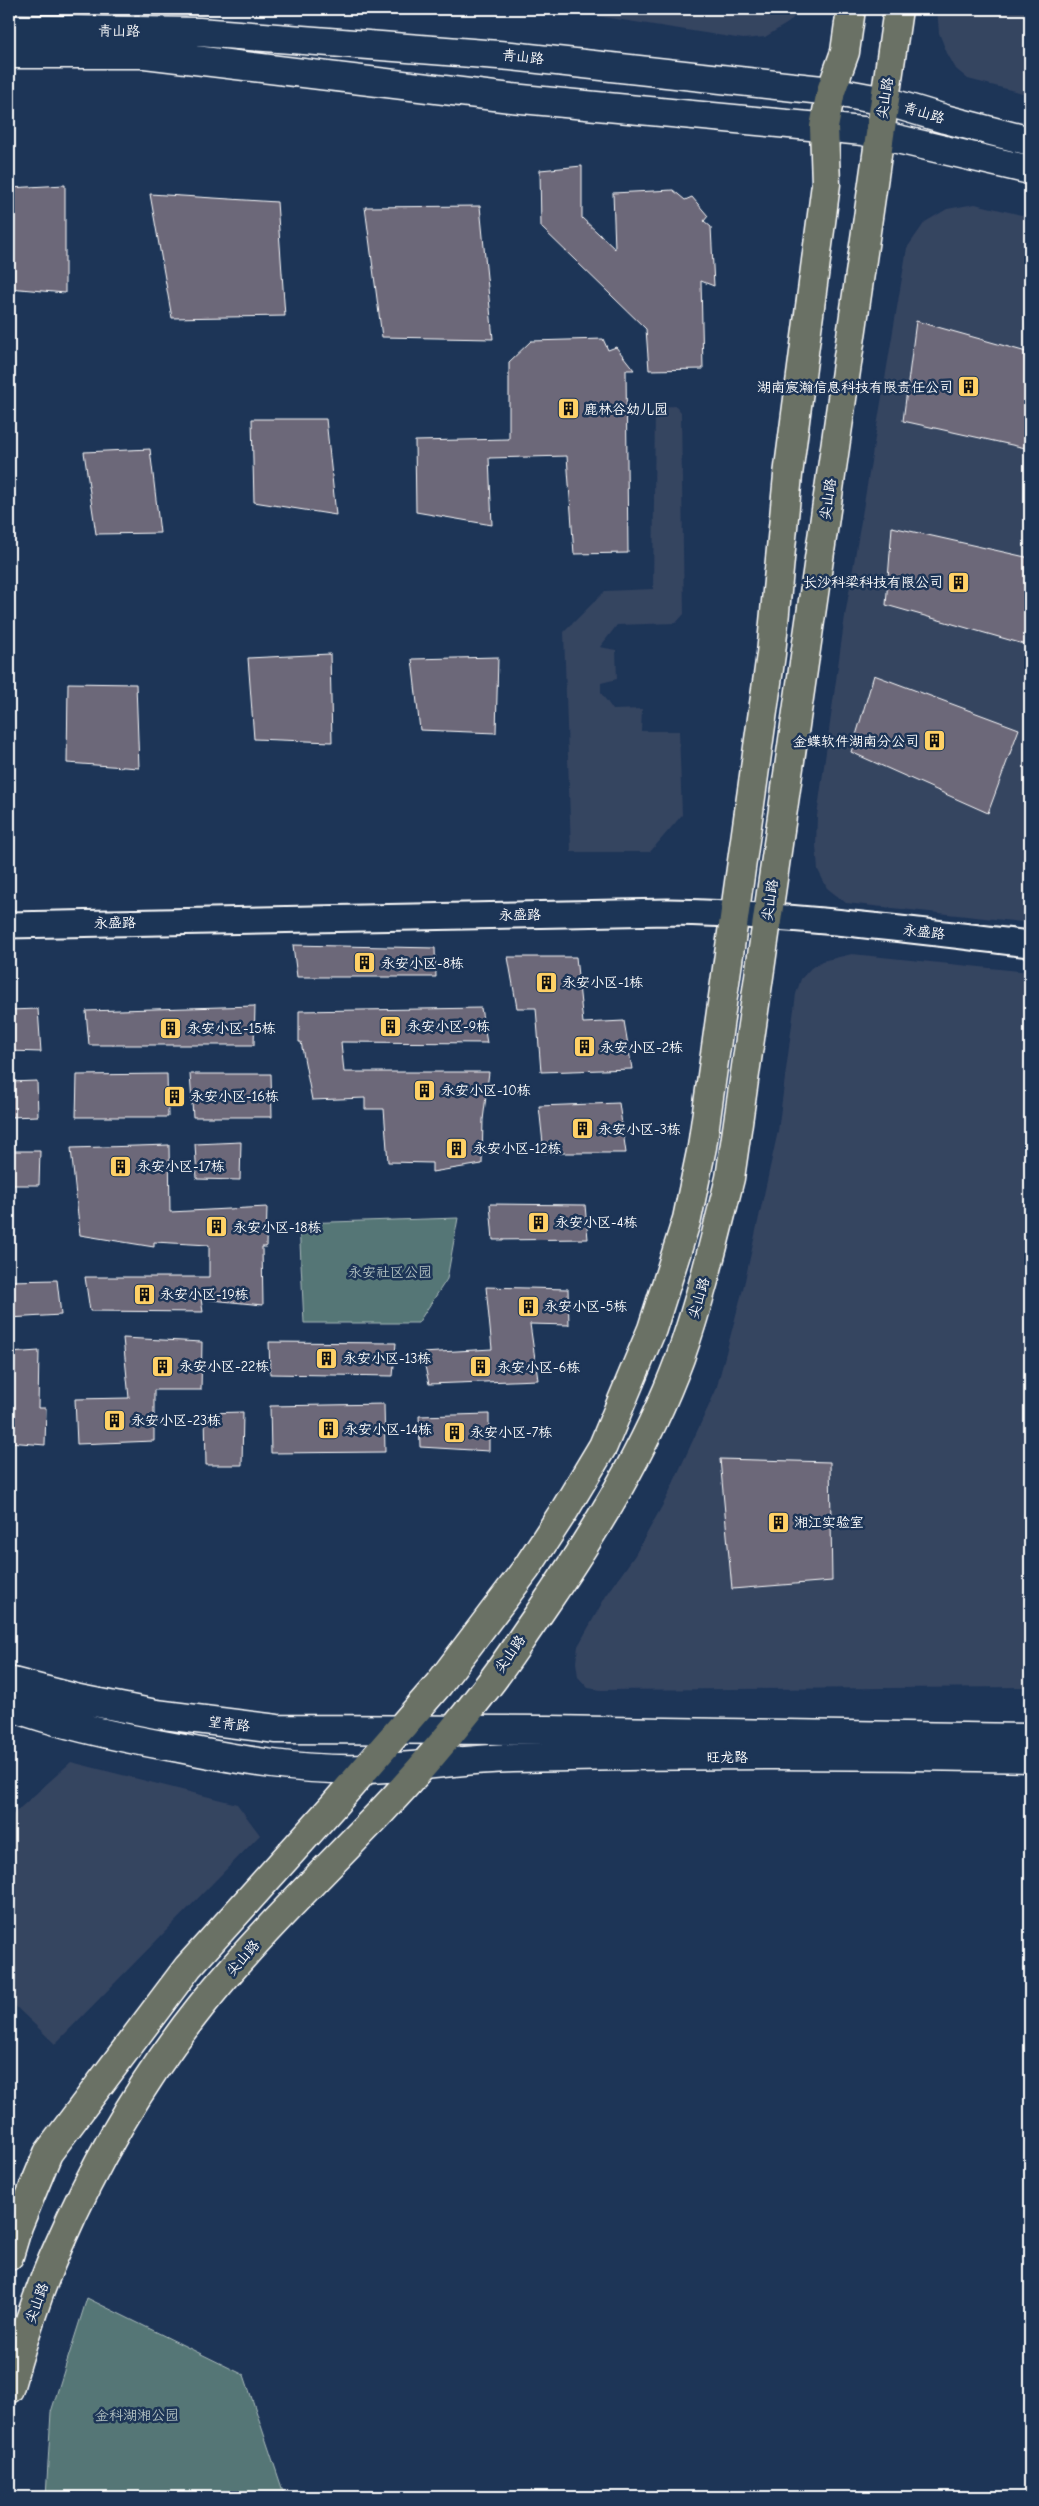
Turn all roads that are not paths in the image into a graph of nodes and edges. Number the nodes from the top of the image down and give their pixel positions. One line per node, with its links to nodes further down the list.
1 (851, 9): 5 (main road)
2 (898, 9): 6 (main road, 尖山路)
3 (9, 28): 5 (main road, 青山路)
4 (9, 54): 7 (main road, 青山路)
5 (831, 91): 6 (main road, 青山路); 7 (main road)
6 (885, 101): 8 (main road, 尖山路); 9 (main road, 青山路)
7 (824, 127): 8 (main road, 青山路); 11 (main road)
8 (879, 134): 10 (main road, 青山路); 12 (main road, 尖山路)
9 (1030, 141)
10 (1030, 170)
11 (733, 919): 12 (street, 永盛路); 13 (street, 永盛路); 14 (street, 永盛路); 20 (main road)
12 (768, 921): 15 (street, 永盛路); 16 (street, 永盛路); 19 (main road, 尖山路)
13 (9, 925)
14 (9, 935)
15 (1030, 944)
16 (1030, 954)
17 (9, 1681): 20 (main road, 望青路)
18 (9, 1706): 24 (main road)
19 (454, 1729): 20 (main road, 望青路); 21 (main road, 旺龙路); 23 (main road, 尖山路)
20 (399, 1730): 24 (main road)
21 (1030, 1738)
22 (1030, 1758): 23 (main road, 旺龙路)
23 (424, 1764): 24 (main road); 26 (main road, 尖山路)
24 (365, 1769): 25 (main road)
25 (9, 2256)
26 (9, 2389)

